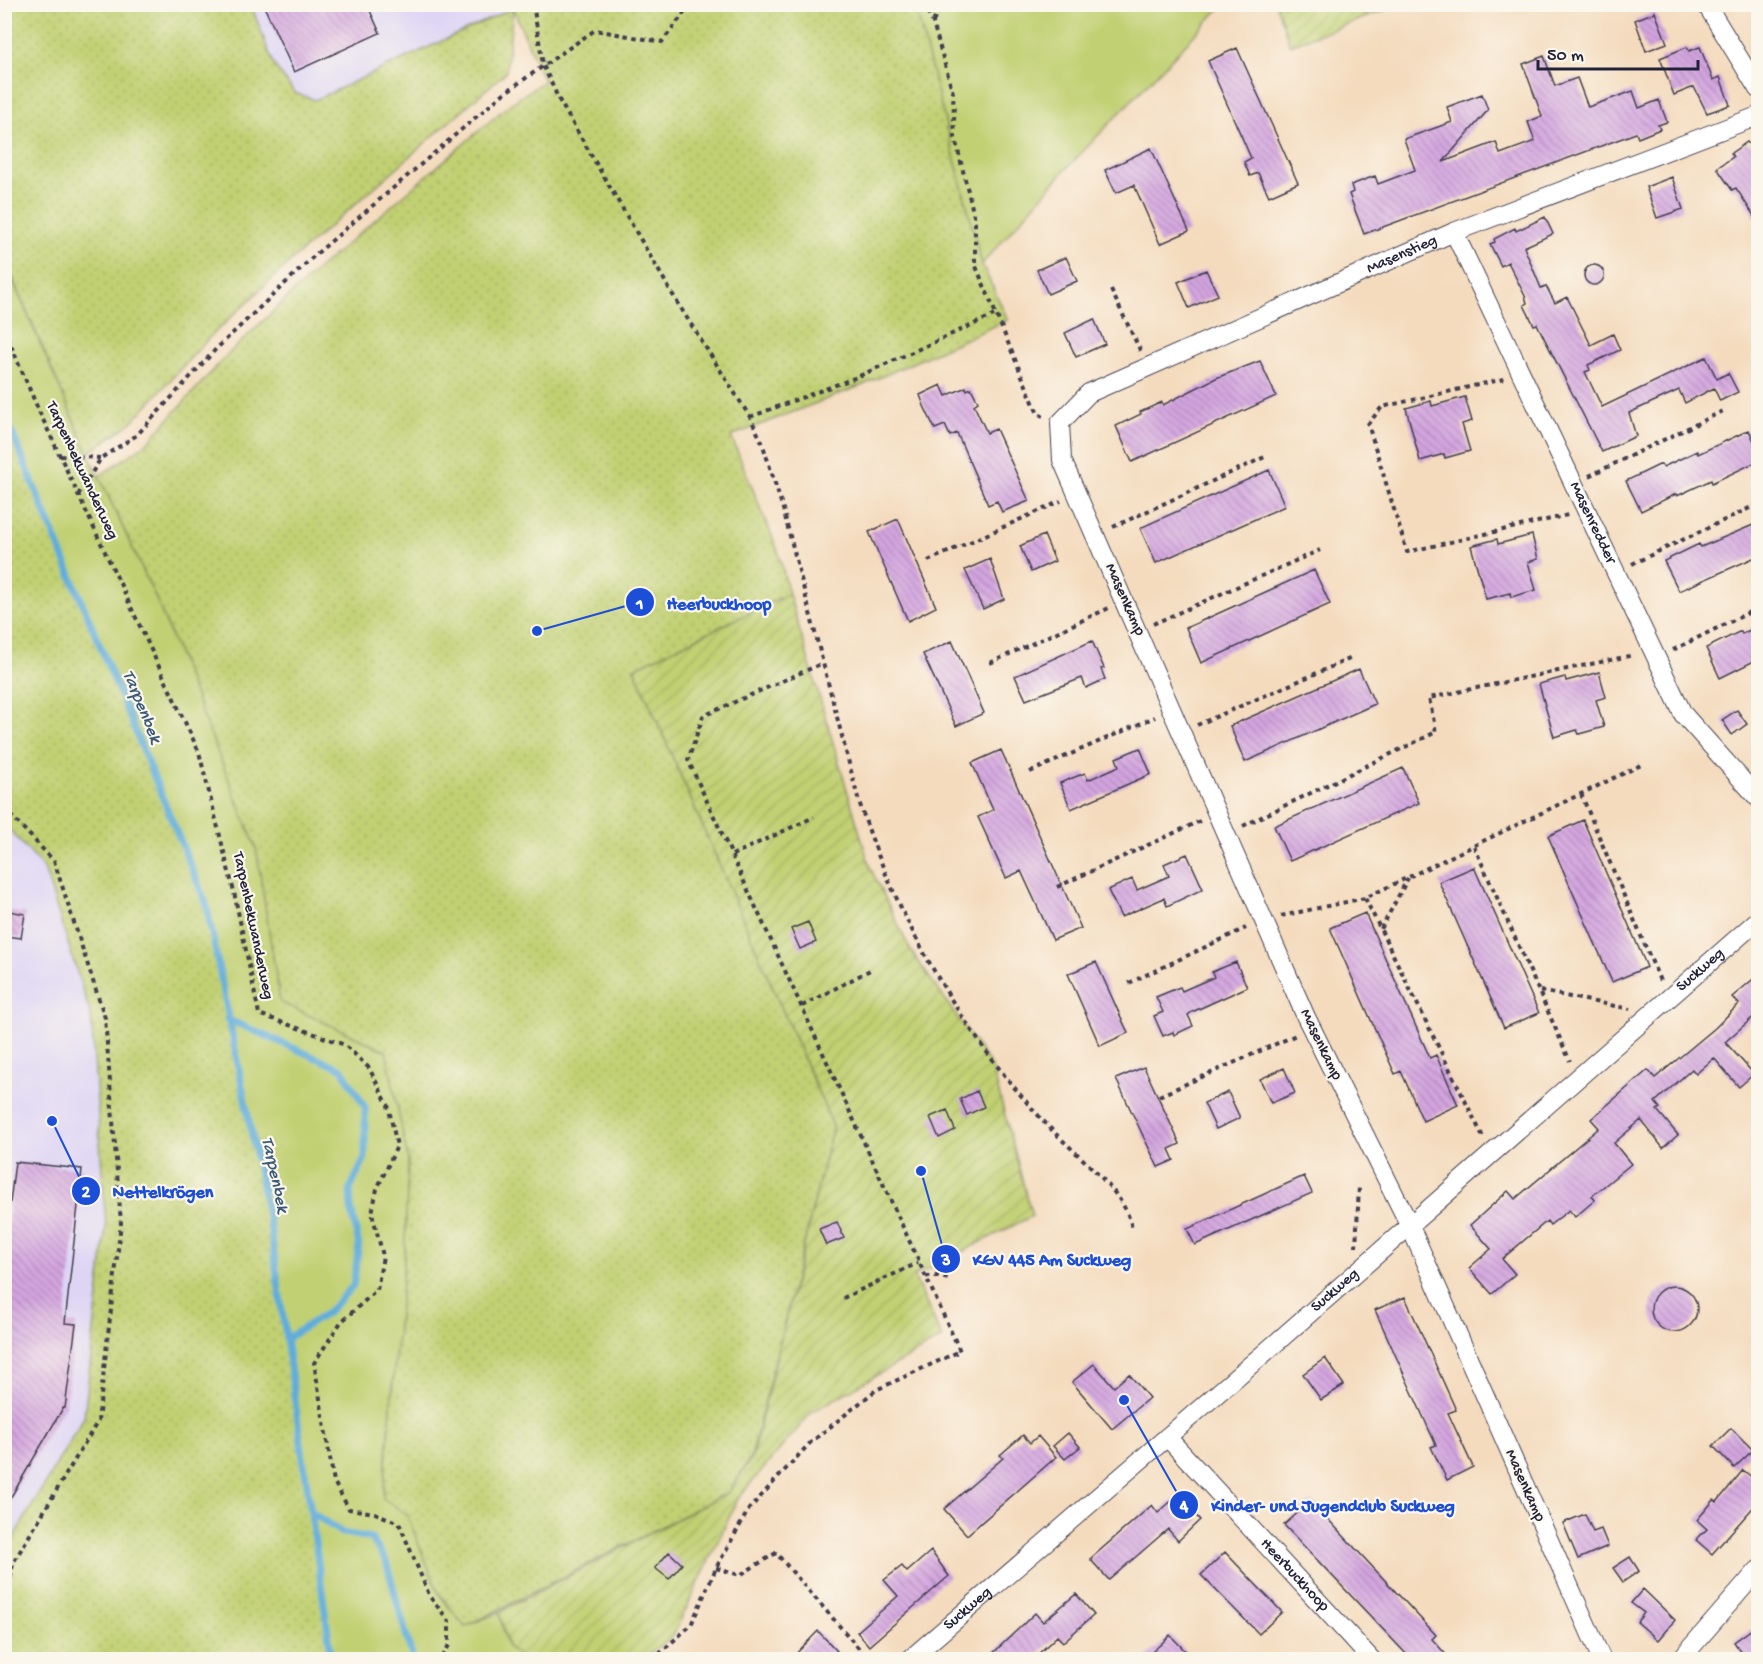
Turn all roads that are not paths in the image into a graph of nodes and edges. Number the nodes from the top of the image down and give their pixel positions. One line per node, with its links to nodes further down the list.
1 (1706, 4): 2 (street)
2 (1758, 89)
3 (1758, 116): 4 (street, Masenstieg)
4 (1454, 232): 5 (street, Masenstieg); 6 (street, Masenredder)
5 (1060, 423): 8 (street, Masenkamp)
6 (1758, 798)
7 (1758, 920): 8 (street, Suckweg)
8 (1410, 1226): 9 (street, Suckweg); 13 (street, Masenkamp)
9 (1167, 1437): 11 (street, Suckweg); 12 (street, Heerbuckhoop)
10 (1758, 1570): 14 (street)
11 (909, 1659)
12 (1372, 1659)
13 (1602, 1659)
14 (1680, 1659)

